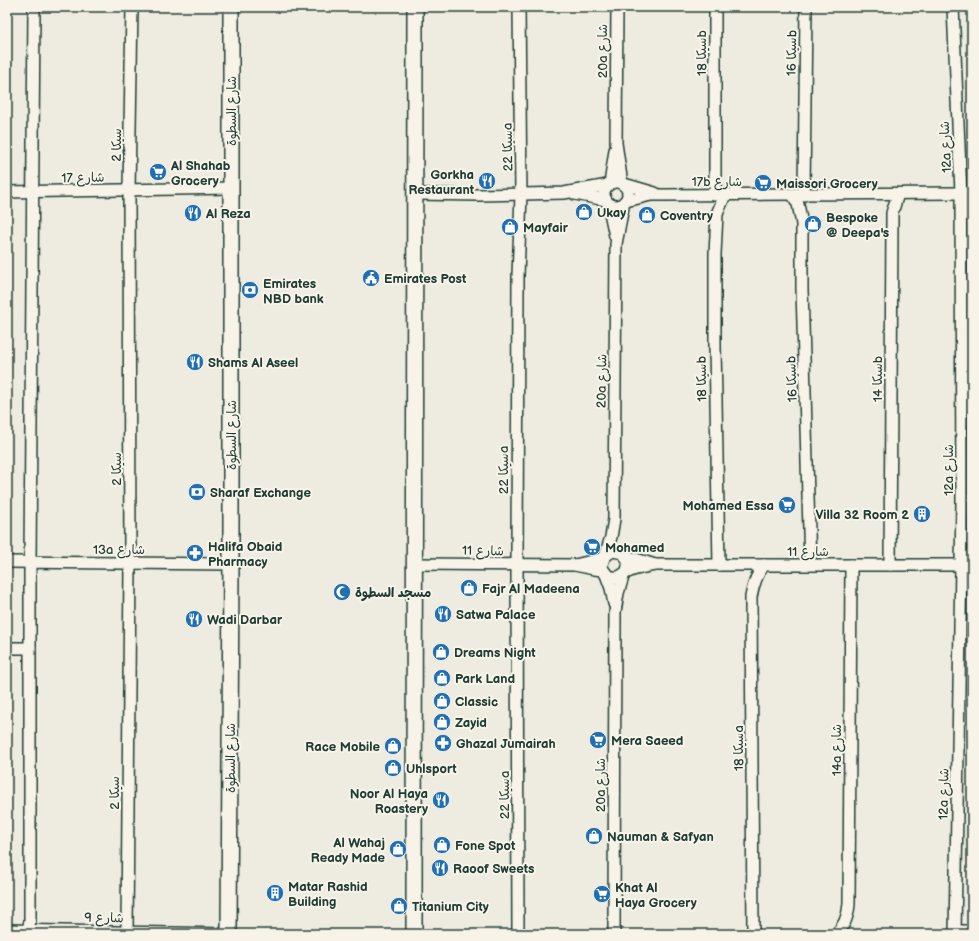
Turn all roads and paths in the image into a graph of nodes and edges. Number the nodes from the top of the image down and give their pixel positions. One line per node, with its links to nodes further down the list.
1 (34, 7): 16 (street)
2 (132, 7): 14 (street, سيكا 2)
3 (231, 7): 13 (main road, شارع السطوة)
4 (415, 7): 19 (main road)
5 (519, 7): 20 (street, سيكا 22a)
6 (616, 7): 10 (street, 20a شارع)
7 (715, 7): 23 (street, سيكا 18b)
8 (806, 7): 24 (street, سيكا 16b)
9 (953, 7): 18 (street, 12a شارع)
10 (616, 143): 11 (street, 20a شارع); 12 (street, 20a شارع)
11 (609, 184): 12 (street); 17 (street); 25 (street)
12 (623, 184): 22 (street, 17b شارع); 26 (street)
13 (232, 188): 14 (street, شارع 17); 34 (main road, شارع السطوة)
14 (129, 190): 16 (street, شارع 17); 33 (street, سيكا 2)
15 (7, 192): 16 (street, شارع 17)
16 (33, 192): 32 (street)
17 (564, 193): 20 (street); 25 (street)
18 (961, 193): 21 (street, 17b شارع); 44 (street, 12a شارع)
19 (415, 194): 20 (street); 35 (main road)
20 (521, 194): 36 (street, سيكا 22a)
21 (898, 194): 24 (street, 17b شارع); 43 (street, سيكا 14b)
22 (664, 195): 23 (street, 17b شارع); 26 (street, 17b شارع)
23 (720, 195): 24 (street, 17b شارع); 39 (street, سيكا 18b)
24 (798, 195): 41 (street, سيكا 16b)
25 (607, 202): 26 (street); 27 (street, 20a شارع)
26 (625, 202): 27 (street, 20a شارع)
27 (616, 244): 28 (street, 20a شارع)
28 (614, 519): 29 (street, 20a شارع); 30 (street, 20a شارع)
29 (624, 554): 30 (street); 38 (street, شارع 11); 46 (street)
30 (604, 557): 37 (street, شارع 11); 45 (street)
31 (7, 562): 32 (street, 13a شارع)
32 (30, 562): 33 (street, 13a شارع); 49 (street)
33 (130, 564): 34 (street, 13a شارع); 54 (street, سيكا 2)
34 (231, 564): 57 (main road, شارع السطوة)
35 (414, 564): 36 (street, شارع 11); 58 (main road)
36 (516, 565): 37 (street, شارع 11); 59 (street, سيكا 22a)
37 (575, 565): 45 (street, شارع 11)
38 (655, 565): 39 (street, شارع 11); 46 (street, شارع 11)
39 (719, 565): 40 (street, شارع 11)
40 (764, 565): 41 (street, شارع 11); 61 (street, سيكا 18a)
41 (810, 565): 42 (street, شارع 11)
42 (851, 565): 43 (street, شارع 11); 55 (street, 14a شارع)
43 (890, 565): 44 (street, شارع 11)
44 (961, 565): 53 (street, 12a شارع)
45 (604, 571): 46 (street); 47 (street, 20a شارع)
46 (625, 573): 47 (street, 20a شارع)
47 (615, 612): 60 (street, 20a شارع)
48 (7, 648): 49 (street)
49 (30, 648): 52 (street)
50 (7, 930): 52 (street, شارع 9)
51 (972, 931): 53 (street)
52 (28, 932): 54 (street, شارع 9)
53 (955, 932)
54 (132, 933): 56 (street, شارع 9)
55 (838, 933)
56 (225, 934)
57 (229, 934)
58 (414, 934)
59 (518, 934)
60 (614, 934)
61 (753, 934)

